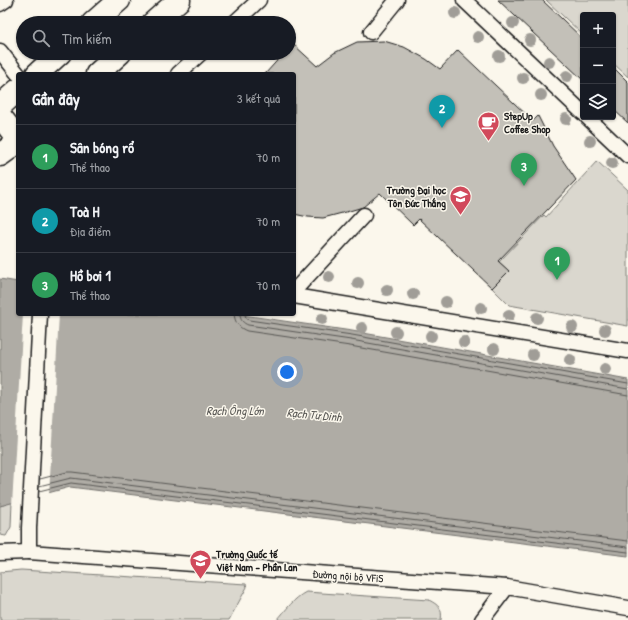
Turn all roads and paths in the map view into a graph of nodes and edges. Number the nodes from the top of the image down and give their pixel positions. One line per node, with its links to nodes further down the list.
1 (6, 0): 7 (lane)
2 (119, 0): 8 (street)
3 (179, 0): 9 (street)
4 (259, 0): 10 (lane)
5 (397, 0): 11 (lane)
6 (464, 0): 22 (lane)
7 (0, 4)
8 (101, 16)
9 (161, 16)
10 (242, 16)
11 (370, 32)
12 (0, 51): 16 (lane)
13 (52, 60): 17 (street)
14 (112, 60): 18 (street)
15 (193, 60): 19 (lane)
16 (16, 72)
17 (39, 72)
18 (99, 72)
19 (180, 72)
20 (16, 92): 21 (street)
21 (0, 106)
22 (580, 110)
23 (0, 116): 25 (street)
24 (590, 120): 28 (lane)
25 (16, 136)
26 (16, 143): 27 (street)
27 (0, 155)
28 (628, 156)
29 (364, 215): 30 (lane)
30 (296, 289)
31 (296, 296): 33 (lane)
32 (40, 316): 34 (lane)
33 (628, 351)
34 (29, 552): 35 (lane, Đường nội bộ VFiS); 36 (lane, Đường nội bộ VFiS)
35 (0, 553)
36 (507, 587): 37 (lane, Đường nội bộ VFiS); 38 (lane)
37 (628, 608)
38 (482, 620)

